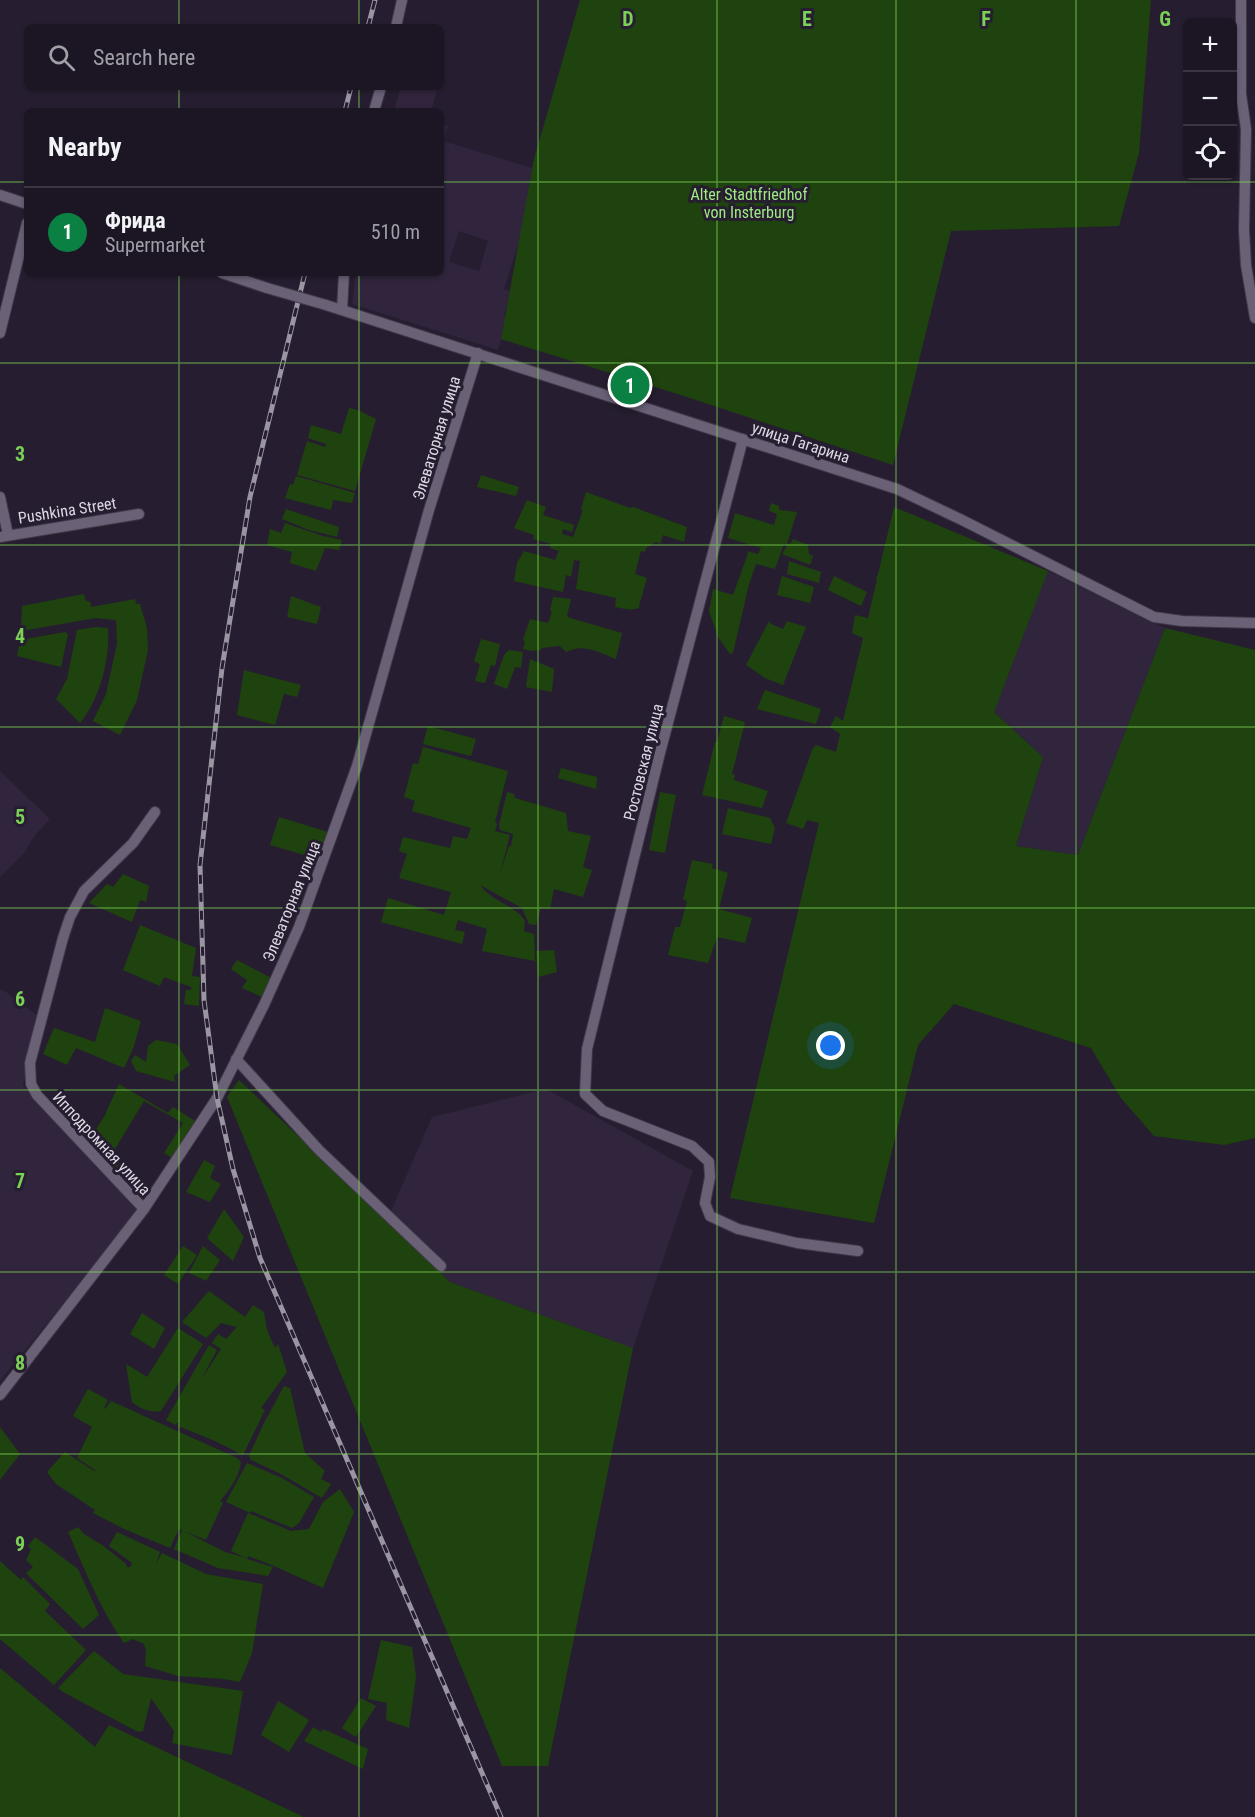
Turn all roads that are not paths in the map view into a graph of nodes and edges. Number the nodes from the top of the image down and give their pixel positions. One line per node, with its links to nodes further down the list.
1 (402, 0): 3 (street)
2 (1241, 0): 12 (street)
3 (397, 24)
4 (380, 90): 5 (street)
5 (375, 108)
6 (0, 195): 7 (street)
7 (24, 203)
8 (24, 235): 13 (street)
9 (231, 276): 11 (street, улица Гагарина, bridge)
10 (344, 276): 11 (street)
11 (342, 310): 14 (street, улица Гагарина)
12 (1255, 318)
13 (0, 333)
14 (478, 353): 15 (street, улица Гагарина); 21 (street, Элеваторная улица)
15 (743, 439): 19 (street, улица Гагарина); 23 (street, Ростовская улица)
16 (0, 497): 18 (street)
17 (139, 514): 18 (street, Pushkina Street)
18 (4, 536)
19 (1255, 623)
20 (155, 812): 22 (street, Ипподромная улица)
21 (236, 1059): 22 (street, Элеваторная улица); 24 (street)
22 (144, 1209): 25 (street, Элеваторная улица)
23 (858, 1251)
24 (441, 1266)
25 (0, 1395)

